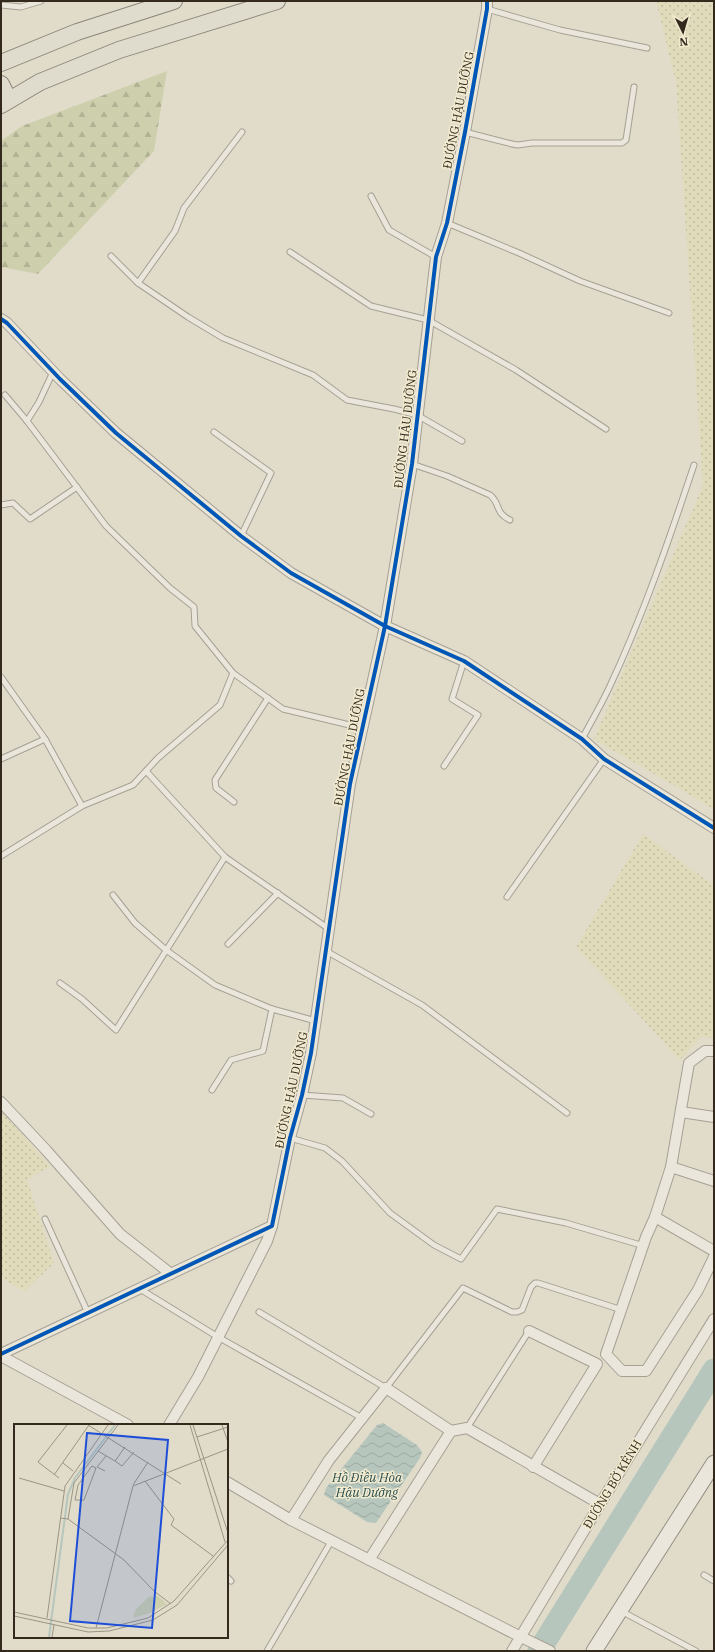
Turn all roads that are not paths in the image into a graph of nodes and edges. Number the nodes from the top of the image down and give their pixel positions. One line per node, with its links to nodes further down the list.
1 (41, 1): 4 (lane)
2 (174, 1): 7 (main road)
3 (277, 1): 10 (main road)
4 (1, 5)
5 (487, 5): 6 (lane); 12 (street, ĐƯỜNG HẬU DƯỠNG)
6 (647, 48)
7 (1, 63)
8 (1, 84): 10 (main road)
9 (634, 87): 12 (lane)
10 (5, 103)
11 (242, 132): 18 (lane)
12 (465, 132): 14 (street, ĐƯỜNG HẬU DƯỠNG)
13 (371, 196): 17 (lane)
14 (447, 223): 17 (street, ĐƯỜNG HẬU DƯỠNG); 19 (lane)
15 (290, 252): 21 (lane)
16 (112, 256): 18 (lane)
17 (436, 257): 21 (street, ĐƯỜNG HẬU DƯỠNG)
18 (138, 283): 24 (lane)
19 (669, 313)
20 (1, 319): 22 (street)
21 (428, 320): 24 (street, ĐƯỜNG HẬU DƯỠNG); 26 (lane)
22 (53, 372): 25 (lane); 34 (street)
23 (5, 395): 25 (lane)
24 (417, 414): 28 (lane); 29 (street, ĐƯỜNG HẬU DƯỠNG)
25 (27, 421): 31 (lane)
26 (606, 429)
27 (214, 432): 34 (lane)
28 (462, 441)
29 (412, 464): 33 (lane); 35 (street, ĐƯỜNG HẬU DƯỠNG)
30 (694, 465): 41 (lane)
31 (77, 487): 32 (lane); 37 (lane)
32 (1, 505)
33 (510, 520)
34 (241, 536): 35 (street)
35 (384, 626): 36 (street); 40 (street, ĐƯỜNG HẬU DƯỠNG)
36 (464, 661): 41 (street); 45 (lane)
37 (233, 673): 39 (lane); 46 (lane)
38 (2, 679): 42 (lane)
39 (268, 698): 40 (lane); 47 (lane)
40 (362, 728): 55 (street, ĐƯỜNG HẬU DƯỠNG)
41 (582, 739): 43 (street)
42 (45, 740): 44 (lane); 48 (lane)
43 (604, 758): 49 (street); 54 (lane)
44 (1, 759)
45 (444, 766)
46 (146, 771): 48 (lane); 51 (lane)
47 (234, 802)
48 (82, 806): 50 (lane)
49 (714, 828)
50 (1, 856)
51 (225, 857): 52 (lane); 57 (lane)
52 (278, 893): 55 (lane); 56 (lane)
53 (113, 895): 57 (lane)
54 (507, 897)
55 (330, 929): 58 (street, ĐƯỜNG HẬU DƯỠNG)
56 (228, 944)
57 (166, 950): 59 (lane); 60 (lane)
58 (326, 951): 61 (street, ĐƯỜNG HẬU DƯỠNG); 67 (lane)
59 (60, 983)
60 (272, 1009): 61 (lane); 63 (lane)
61 (316, 1022): 64 (street, ĐƯỜNG HẬU DƯỠNG)
62 (714, 1051): 66 (street)
63 (212, 1090)
64 (302, 1095): 68 (lane); 70 (street, ĐƯỜNG HẬU DƯỠNG)
65 (1, 1102): 79 (street)
66 (682, 1112): 69 (street); 71 (street)
67 (567, 1113)
68 (371, 1114)
69 (714, 1117)
70 (290, 1138): 75 (street, ĐƯỜNG HẬU DƯỠNG); 76 (lane)
71 (671, 1166): 72 (street); 73 (street)
72 (714, 1181)
73 (655, 1217): 76 (street); 77 (street)
74 (45, 1219): 83 (lane)
75 (272, 1226): 79 (street); 86 (street, ĐƯỜNG HẬU DƯỠNG)
76 (644, 1246): 81 (street)
77 (714, 1251)
78 (714, 1257): 81 (street)
79 (171, 1274): 80 (street)
80 (139, 1289): 83 (street); 86 (lane)
81 (622, 1310): 88 (lane)
82 (259, 1312): 88 (lane)
83 (88, 1313): 87 (street)
84 (714, 1319): 97 (street, ĐƯỜNG BỜ KÊNH)
85 (529, 1331): 92 (lane); 94 (street)
86 (218, 1337): 89 (lane); 91 (street, ĐƯỜNG HẬU DƯỠNG)
87 (1, 1355): 90 (street)
88 (386, 1388): 89 (street); 93 (street)
89 (362, 1418): 98 (street)
90 (126, 1424)
91 (171, 1424)
92 (467, 1428): 93 (street); 94 (street)
93 (451, 1431): 100 (street)
94 (533, 1467): 97 (street)
95 (712, 1470): 105 (street)
96 (228, 1483): 98 (street)
97 (600, 1504): 106 (street, ĐƯỜNG BỜ KÊNH)
98 (291, 1520): 99 (street)
99 (332, 1540): 100 (street); 107 (lane)
100 (369, 1560): 106 (street)
101 (704, 1575): 104 (lane)
102 (228, 1578): 103 (lane)
103 (231, 1581)
104 (714, 1581)
105 (620, 1611): 110 (street); 111 (lane)
106 (520, 1637): 108 (street, ĐƯỜNG BỜ KÊNH); 109 (street)
107 (267, 1651)
108 (512, 1651)
109 (550, 1651)
110 (594, 1651)
111 (696, 1651)

